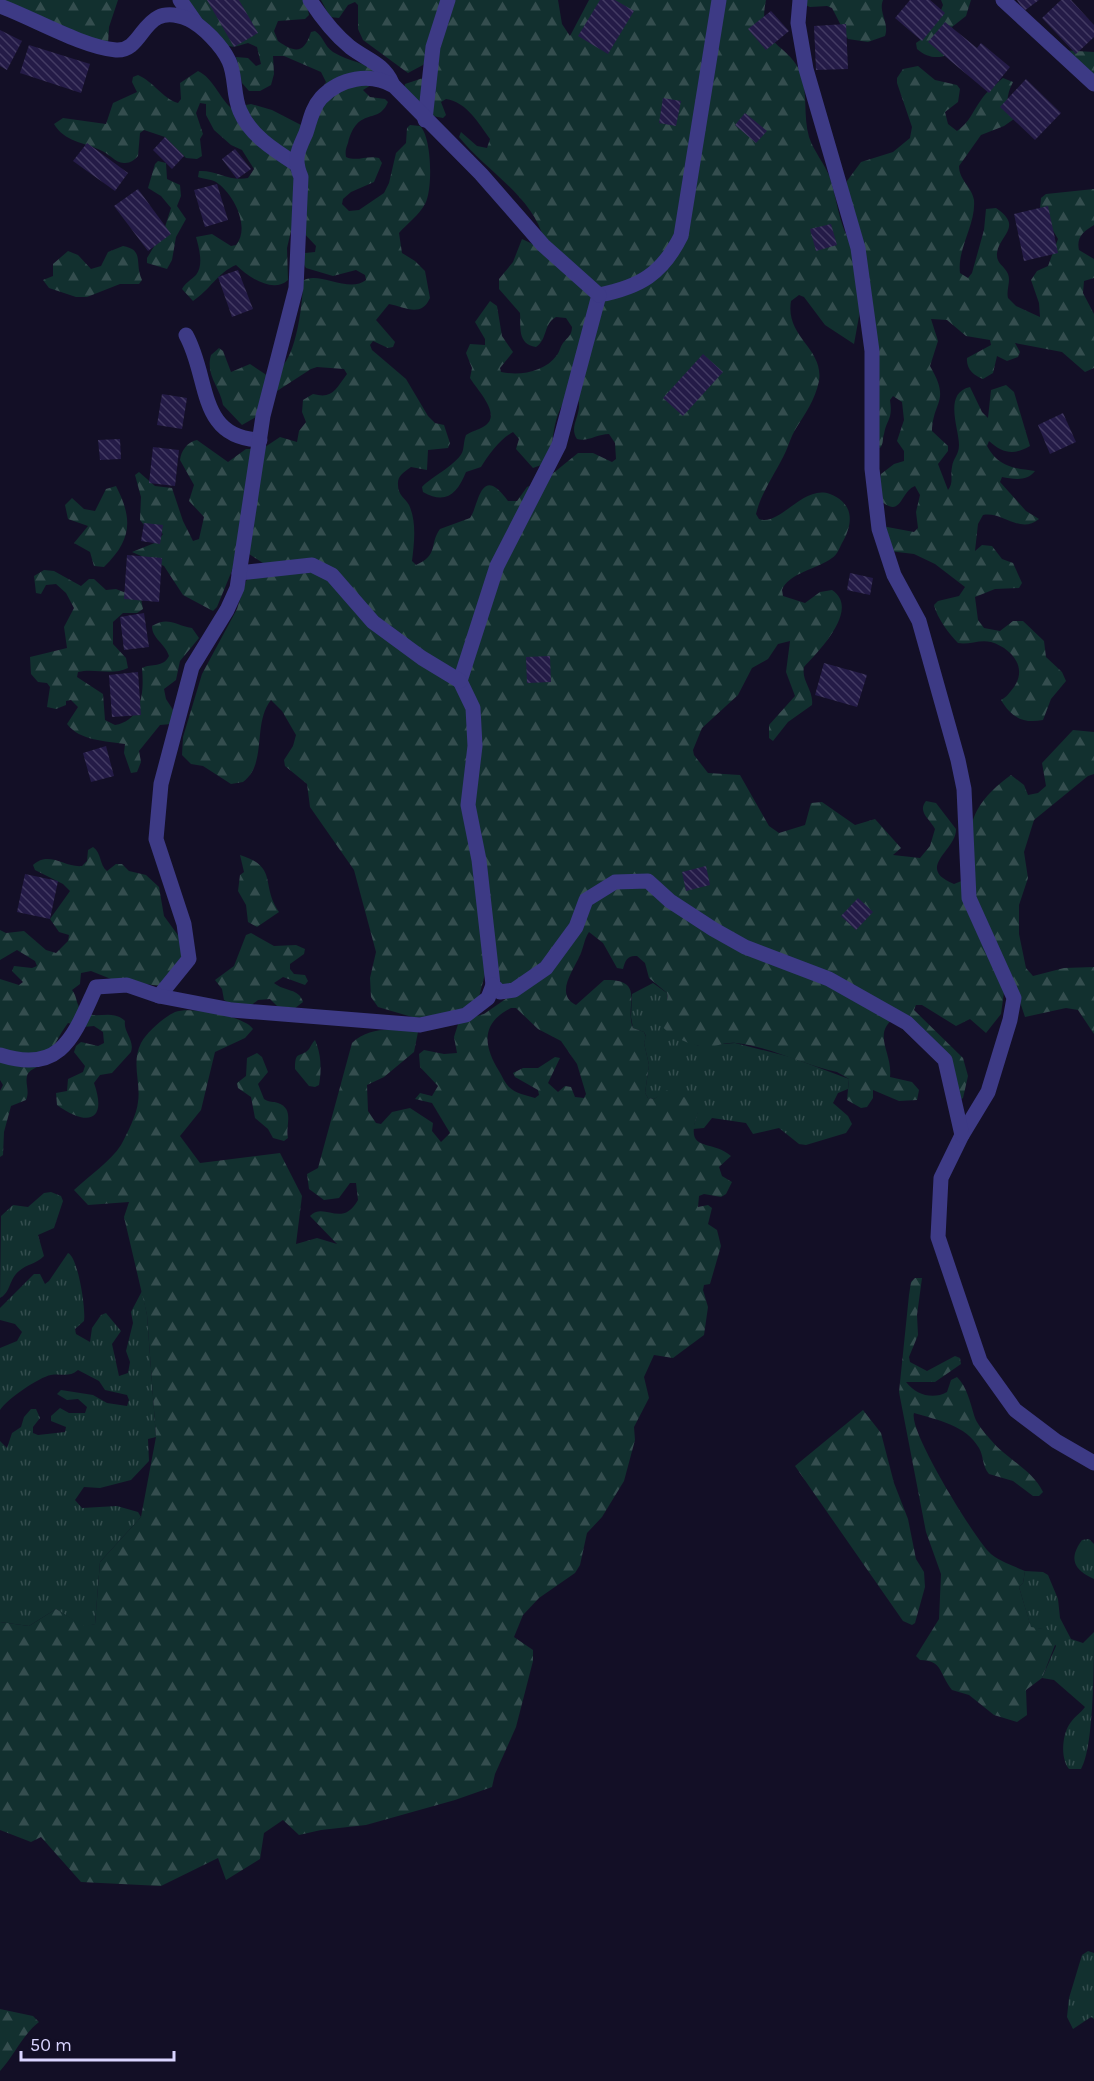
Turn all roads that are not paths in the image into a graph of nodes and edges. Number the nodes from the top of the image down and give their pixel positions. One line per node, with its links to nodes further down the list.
1 (180, 0): 8 (street)
2 (310, 0): 10 (street)
3 (448, 0): 11 (street)
4 (719, 0): 13 (street)
5 (801, 0): 21 (street)
6 (1003, 0): 9 (street)
7 (0, 6): 8 (street)
8 (200, 27): 12 (street)
9 (1094, 84)
10 (394, 86): 11 (street); 12 (street)
11 (425, 120): 13 (street)
12 (296, 164): 15 (street)
13 (599, 295): 17 (street)
14 (186, 335): 15 (street)
15 (260, 440): 16 (street)
16 (239, 573): 17 (street); 19 (street)
17 (460, 681): 18 (street)
18 (493, 985): 19 (street); 21 (street)
19 (159, 996): 20 (street)
20 (0, 1055)
21 (962, 1135): 22 (street)
22 (1094, 1463)

